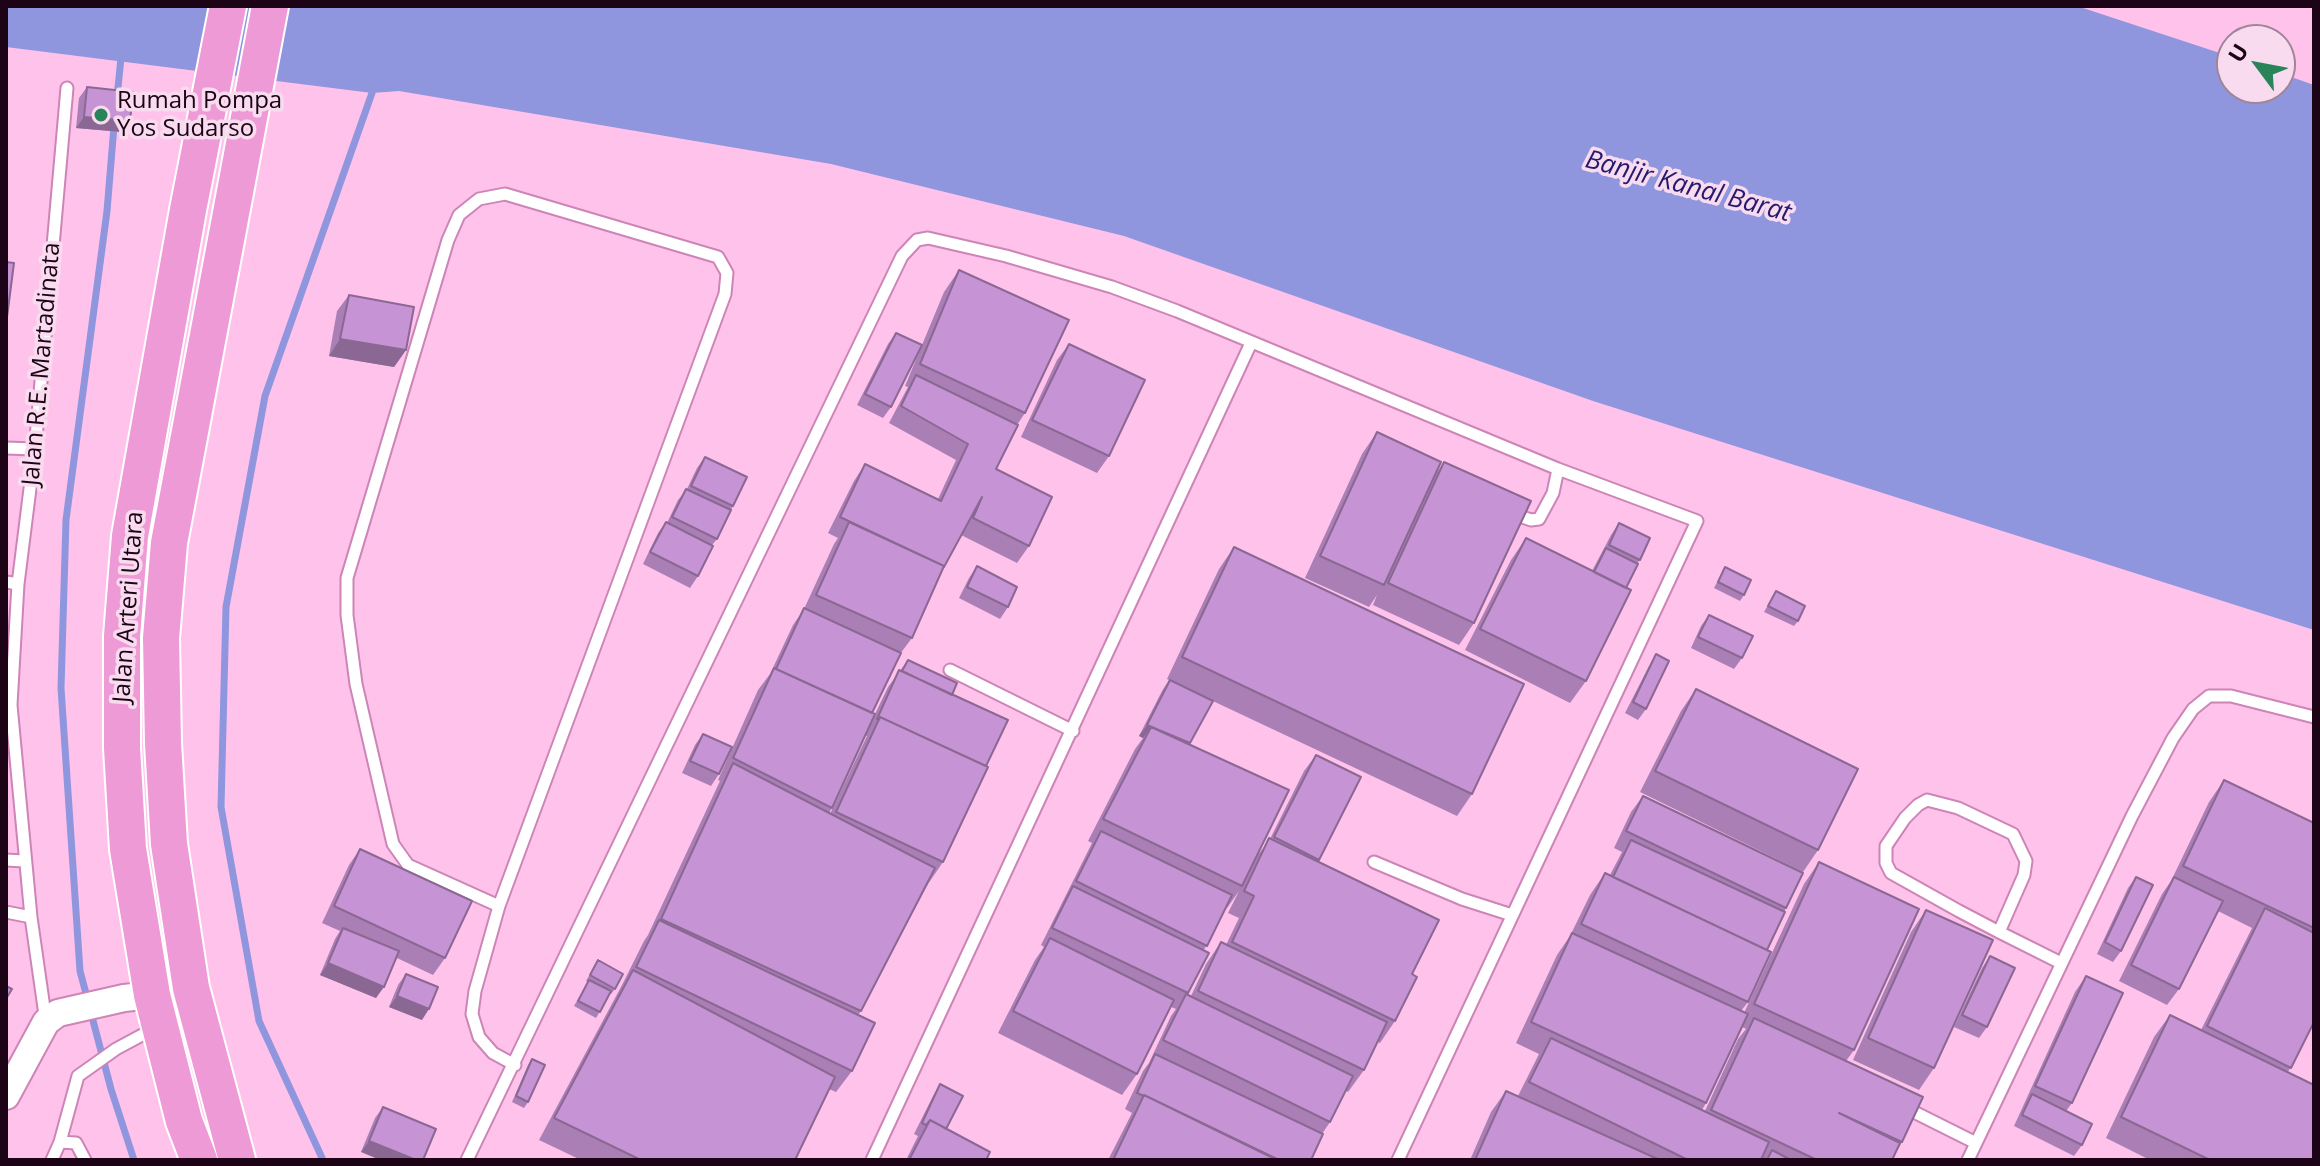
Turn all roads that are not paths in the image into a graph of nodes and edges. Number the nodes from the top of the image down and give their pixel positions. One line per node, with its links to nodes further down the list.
1 (228, 6): 22 (highway, Jalan Arteri Utara)
2 (270, 6): 32 (highway, Jalan Arteri Utara)
3 (67, 88): 6 (lane, Jalan R.E. Martadinata)
4 (1251, 343): 7 (lane); 12 (lane); 24 (lane)
5 (6, 448): 6 (lane)
6 (35, 449): 9 (lane, Jalan R.E. Martadinata)
7 (1558, 469): 8 (lane); 18 (lane)
8 (1506, 511)
9 (12, 583): 14 (lane, Jalan R.E. Martadinata)
10 (950, 670): 12 (lane)
11 (2314, 717): 21 (lane)
12 (1073, 731): 34 (lane)
13 (6, 860): 14 (lane)
14 (24, 861): 19 (lane, Jalan R.E. Martadinata)
15 (1374, 862): 18 (lane)
16 (499, 906): 16 (lane); 24 (lane)
17 (6, 912): 19 (lane)
18 (1512, 915): 35 (lane)
19 (31, 917): 23 (lane, Jalan R.E. Martadinata)
20 (1999, 932): 20 (lane); 21 (lane)
21 (2061, 963): 28 (lane)
22 (144, 1006): 23 (street); 27 (lane); 31 (highway, Jalan Arteri Utara)
23 (46, 1022): 25 (street)
24 (515, 1065): 33 (lane)
25 (6, 1096)
26 (1897, 1103): 28 (lane)
27 (60, 1142): 29 (lane); 30 (lane)
28 (1976, 1143): 36 (lane)
29 (52, 1160)
30 (85, 1160)
31 (199, 1160)
32 (237, 1160)
33 (467, 1160)
34 (872, 1160)
35 (1398, 1160)
36 (1968, 1160)

